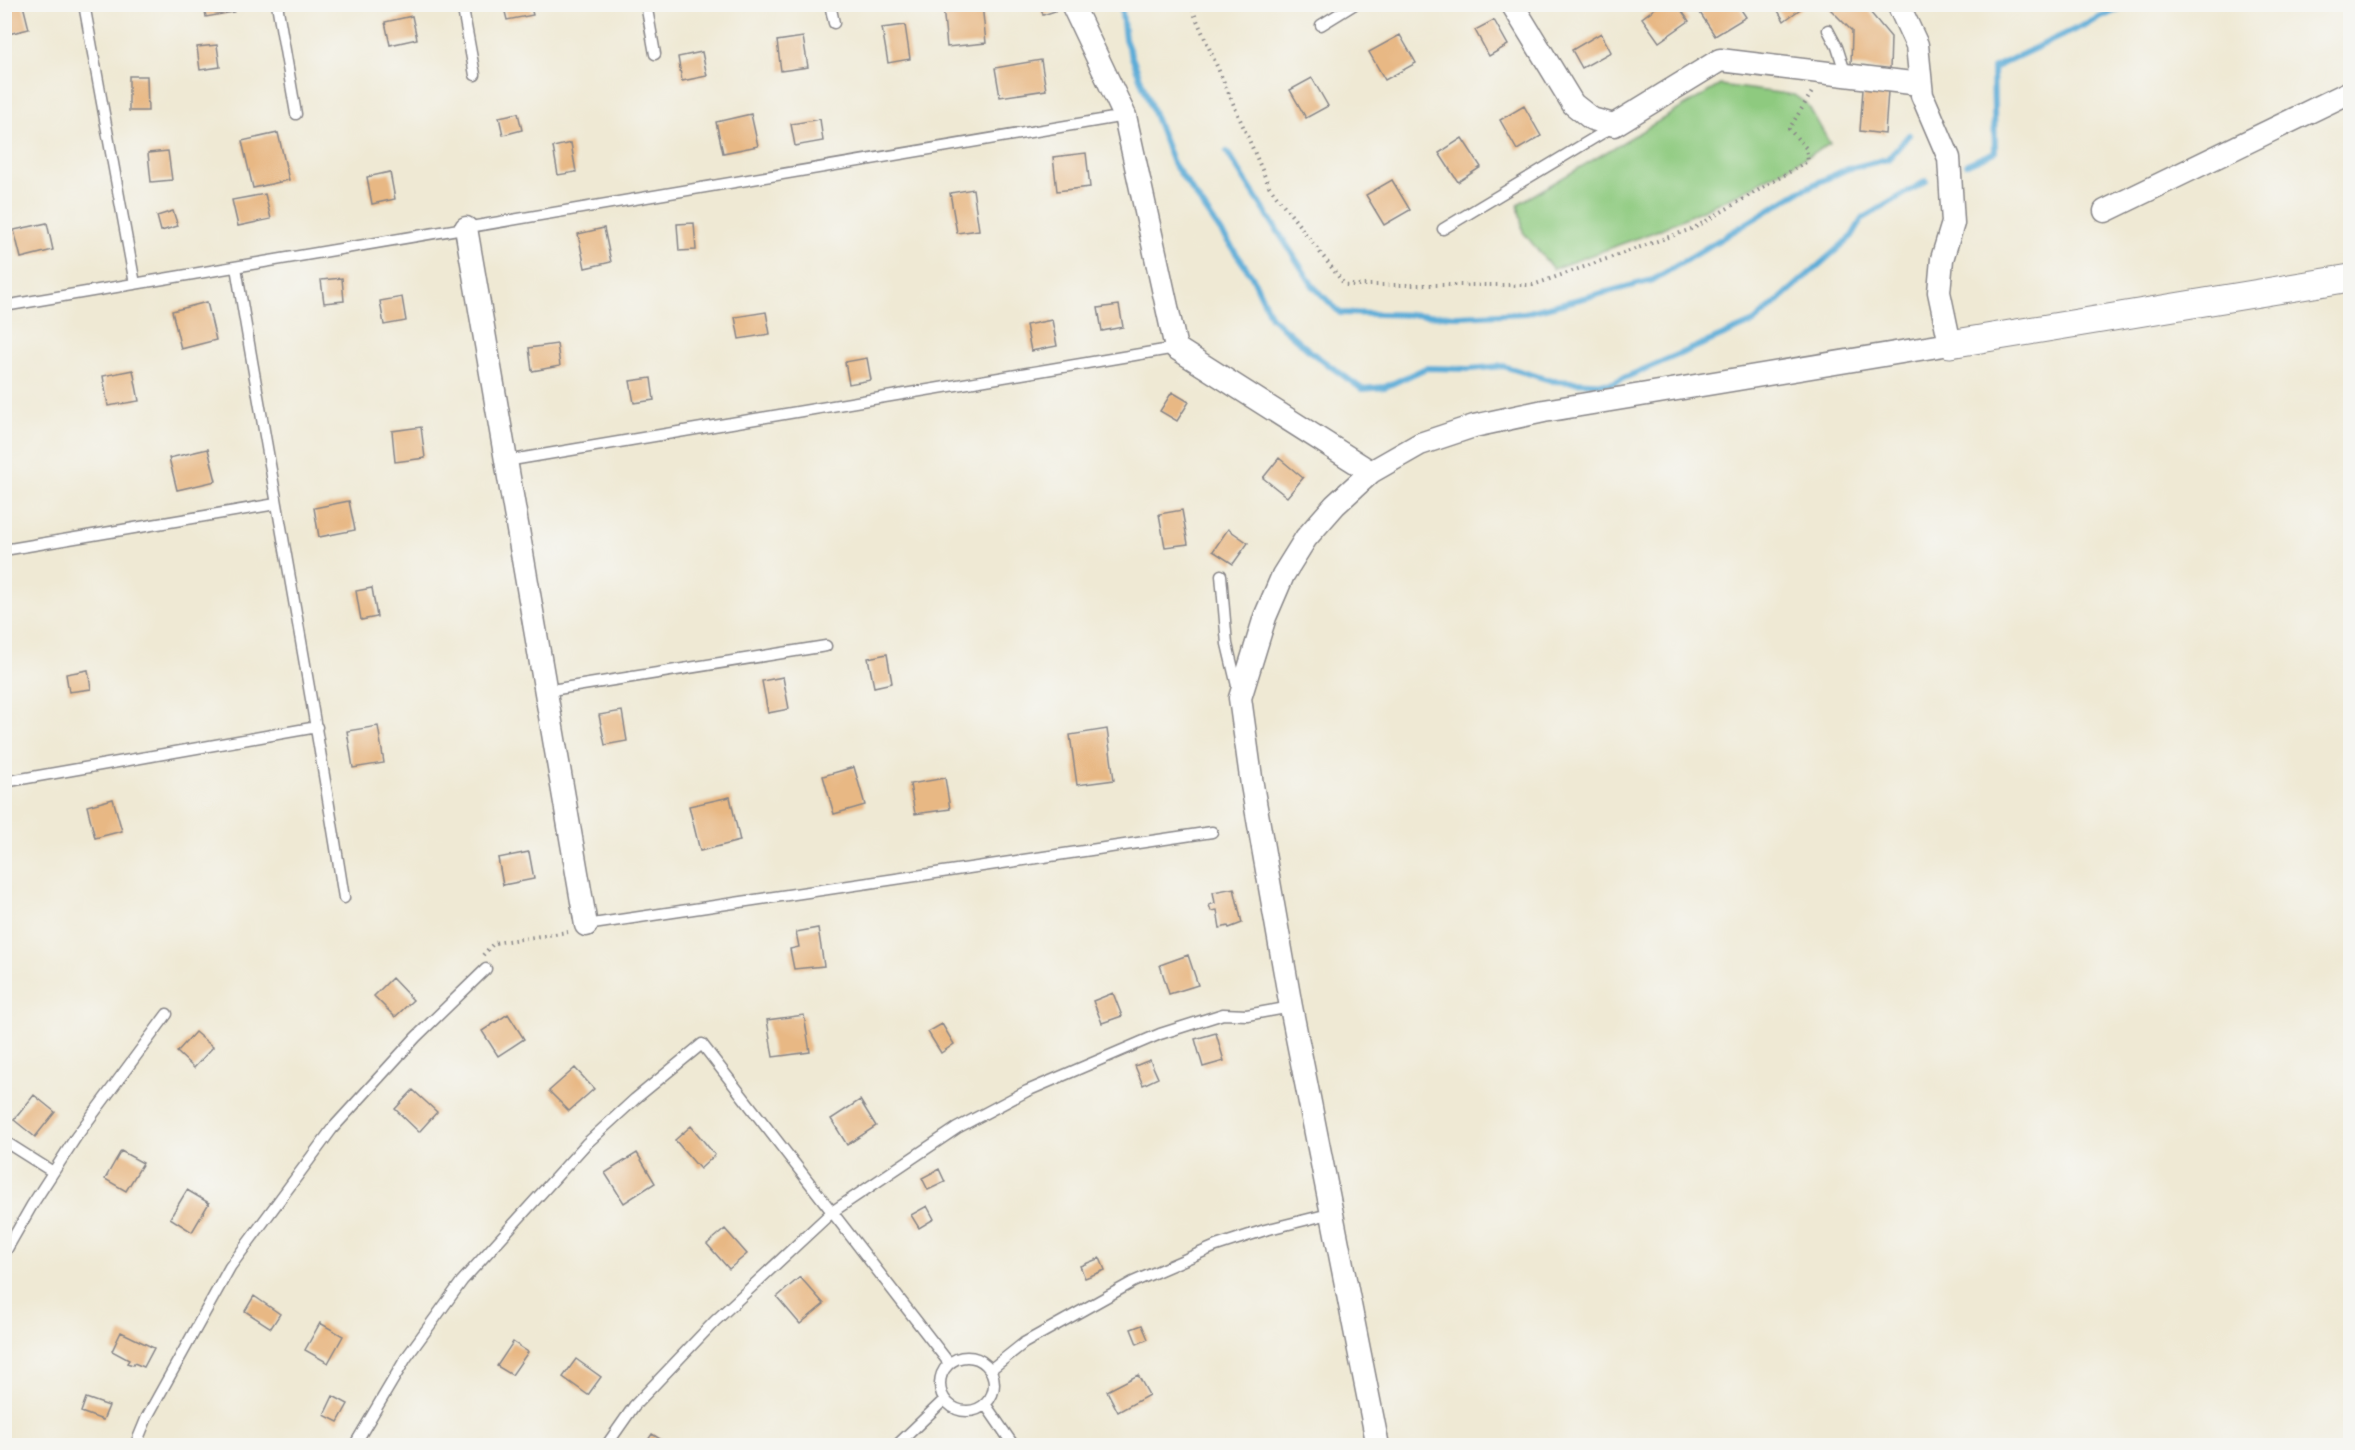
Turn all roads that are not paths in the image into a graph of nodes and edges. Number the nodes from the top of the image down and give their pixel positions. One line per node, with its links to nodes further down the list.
1 (84, 4): 26 (lane)
2 (277, 4): 18 (lane)
3 (462, 4): 14 (lane)
4 (646, 4): 13 (lane)
5 (830, 4): 10 (lane)
6 (1072, 4): 19 (street)
7 (1355, 4): 11 (lane)
8 (1512, 4): 20 (street)
9 (1898, 4): 16 (street)
10 (834, 23)
11 (1321, 25)
12 (1827, 30): 15 (lane)
13 (655, 54)
14 (475, 75)
15 (1846, 75): 16 (street); 20 (street)
16 (1920, 84): 28 (street)
17 (2350, 92): 21 (street)
18 (296, 114)
19 (1125, 116): 22 (lane); 29 (street)
20 (1614, 125): 23 (lane)
21 (2105, 211)
22 (466, 228): 24 (lane); 30 (street)
23 (1443, 229)
24 (236, 267): 26 (lane); 32 (lane)
25 (2350, 278): 28 (street)
26 (135, 284): 27 (lane)
27 (4, 306)
28 (1950, 344): 31 (street)
29 (1176, 348): 30 (lane); 31 (street)
30 (506, 460): 36 (street)
31 (1371, 472): 37 (street)
32 (276, 504): 33 (lane); 38 (lane)
33 (4, 550)
34 (1221, 575): 37 (lane)
35 (826, 646): 36 (lane)
36 (545, 691): 42 (street)
37 (1240, 698): 44 (street)
38 (317, 727): 39 (lane); 41 (lane)
39 (4, 782)
40 (1212, 832): 42 (lane)
41 (344, 898)
42 (586, 925)
43 (486, 969): 55 (lane)
44 (1291, 1007): 48 (lane); 49 (street)
45 (167, 1014): 47 (lane)
46 (4, 1141): 47 (lane)
47 (53, 1172): 50 (lane)
48 (832, 1212): 51 (lane); 56 (lane); 57 (lane)
49 (1333, 1213): 52 (lane); 60 (street)
50 (4, 1254)
51 (949, 1363): 52 (lane); 53 (lane)
52 (990, 1370): 54 (lane)
53 (944, 1400): 54 (lane); 58 (lane)
54 (985, 1404): 59 (lane)
55 (135, 1446)
56 (354, 1446)
57 (606, 1446)
58 (896, 1446)
59 (1014, 1446)
60 (1378, 1446)

